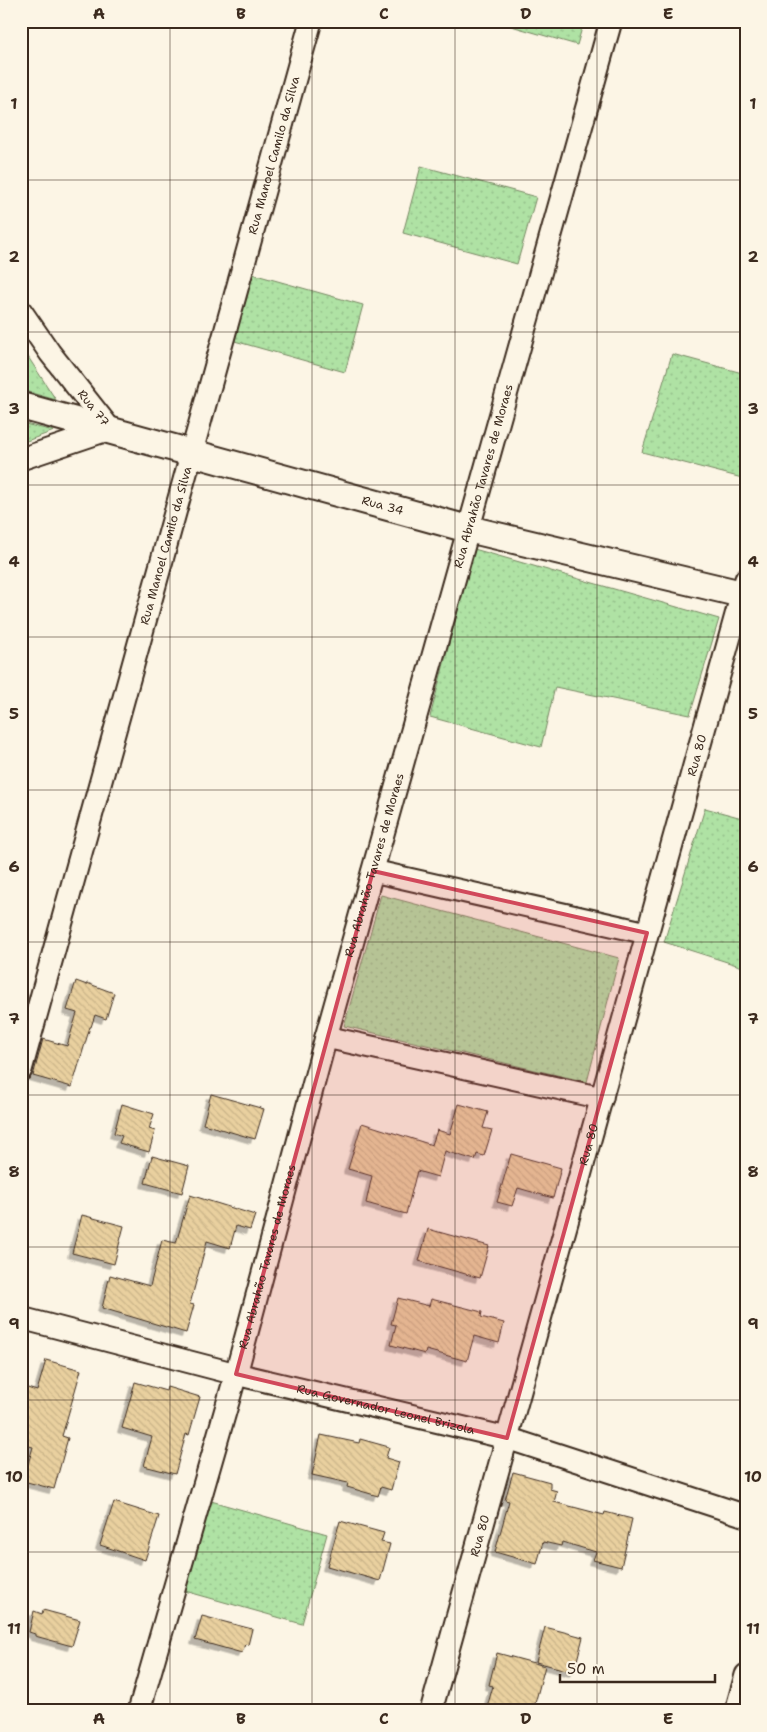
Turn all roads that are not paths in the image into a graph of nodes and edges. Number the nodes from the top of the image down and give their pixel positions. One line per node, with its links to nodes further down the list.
1 (311, 21): 6 (street, Rua Manoel Camilo da Silva)
2 (610, 21): 8 (street, Rua Abrahão Tavares de Moraes)
3 (21, 311): 5 (street, Rua 77)
4 (21, 406): 5 (street, Rua 34)
5 (110, 429): 6 (street, Rua 34); 7 (street, Rua 77)
6 (193, 452): 8 (street, Rua 34); 13 (street, Rua Manoel Camilo da Silva)
7 (21, 459)
8 (468, 529): 9 (street, Rua 34); 10 (street, Rua Abrahão Tavares de Moraes)
9 (744, 589): 11 (street, Rua 80)
10 (373, 871): 11 (street); 12 (street, Rua Abrahão Tavares de Moraes)
11 (647, 933): 14 (street, Rua 80)
12 (326, 1038): 14 (street); 16 (street, Rua Abrahão Tavares de Moraes)
13 (21, 1070)
14 (602, 1098): 17 (street, Rua 80)
15 (21, 1318): 16 (street, Rua Governador Leonel Brizola)
16 (236, 1374): 17 (street, Rua Governador Leonel Brizola); 20 (street, Rua Abrahão Tavares de Moraes)
17 (507, 1438): 18 (street, Rua Governador Leonel Brizola); 21 (street, Rua 80)
18 (746, 1516)
19 (746, 1675): 22 (street)
20 (139, 1711)
21 (431, 1711)
22 (736, 1711)

